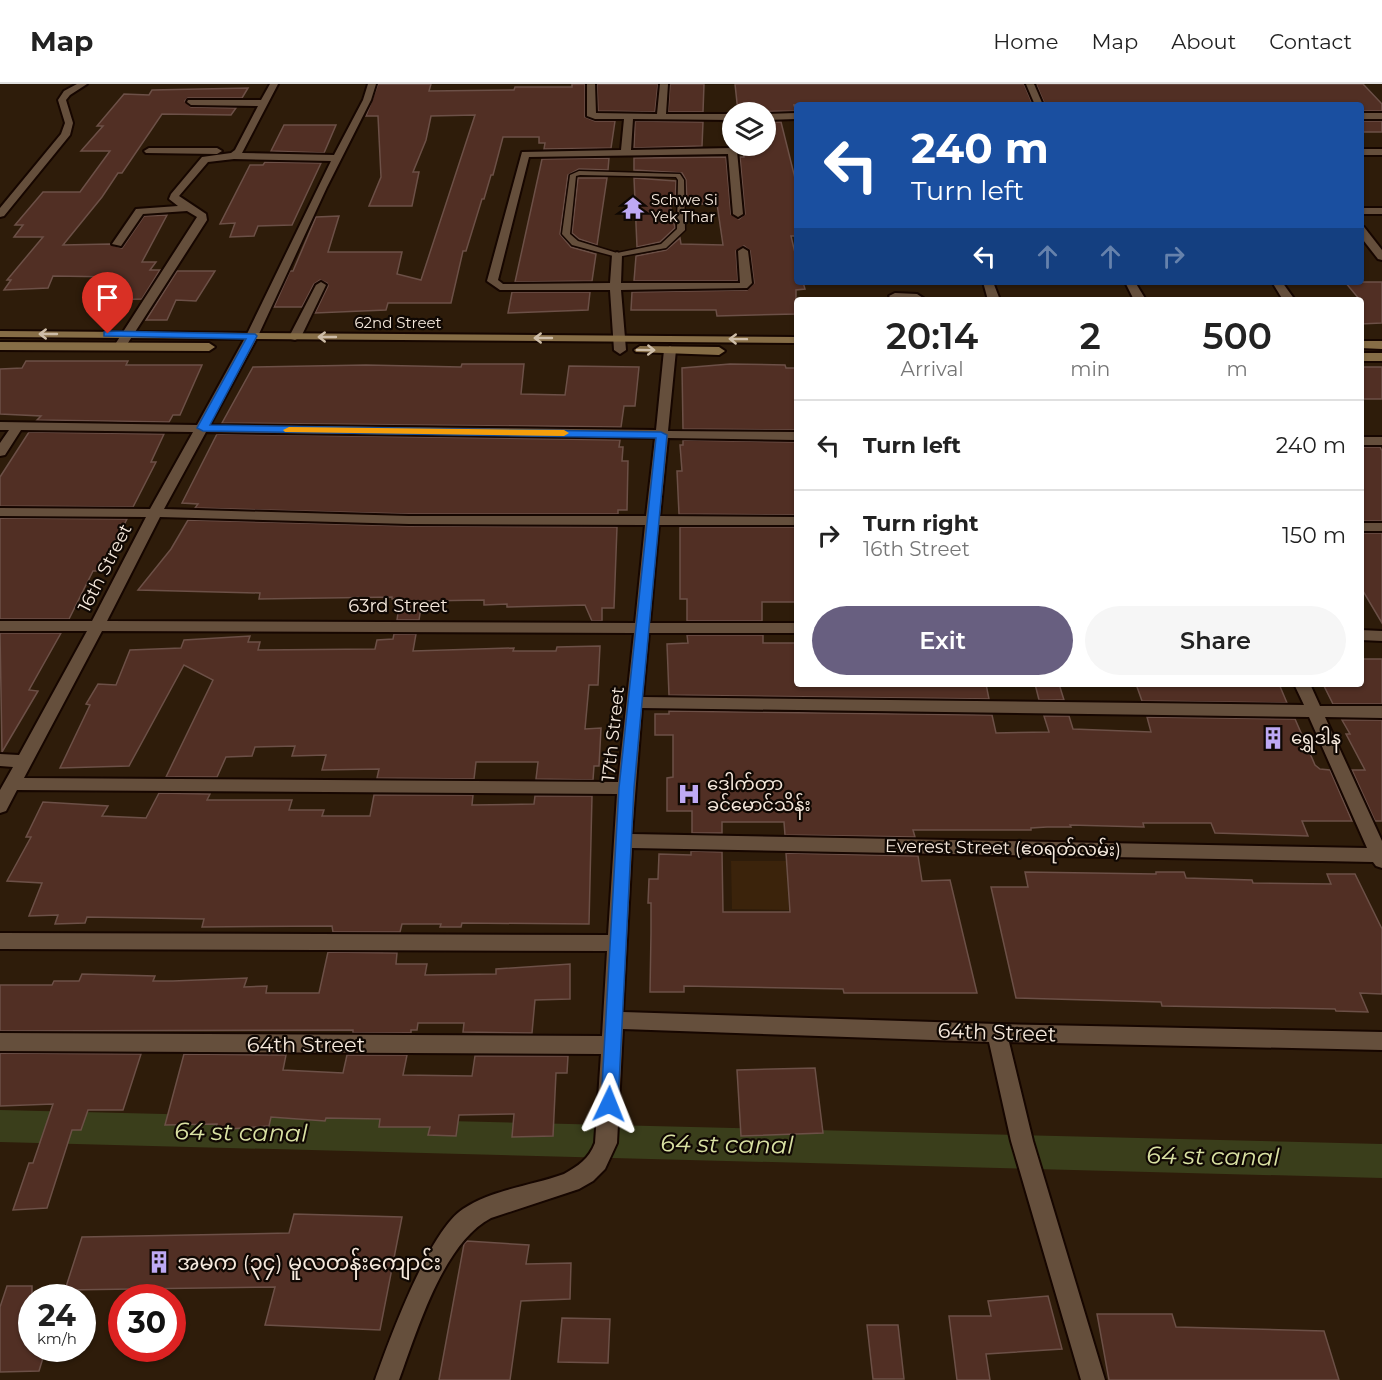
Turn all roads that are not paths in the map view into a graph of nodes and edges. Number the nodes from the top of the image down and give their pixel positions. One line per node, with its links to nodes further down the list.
1 (83, 84): 26 (street)
2 (274, 84): 9 (street)
3 (372, 84): 22 (street, 16th Street)
4 (591, 84): 13 (street)
5 (664, 84): 14 (street)
6 (1030, 84): 8 (street)
7 (191, 102): 9 (street)
8 (1038, 102)
9 (263, 103): 21 (street)
10 (794, 116): 16 (street)
11 (1364, 116): 12 (street)
12 (1382, 116)
13 (629, 117): 14 (street); 18 (street)
14 (661, 117): 15 (street)
15 (722, 117)
16 (776, 117)
17 (148, 151): 21 (street)
18 (626, 151): 27 (street); 34 (street)
19 (1364, 152): 20 (street)
20 (1382, 152)
21 (236, 154): 22 (street); 23 (street)
22 (337, 159): 41 (street, 16th Street)
23 (189, 208): 29 (street); 38 (street)
24 (1364, 211): 25 (street)
25 (1382, 211)
26 (0, 214)
27 (738, 214)
28 (1364, 233): 32 (street)
29 (117, 244)
30 (742, 251): 34 (street)
31 (617, 255): 31 (lane); 34 (street)
32 (1382, 257)
33 (321, 285): 39 (street)
34 (615, 288): 42 (street)
35 (896, 296): 36 (street)
36 (917, 297)
37 (0, 334): 38 (main road, 62nd Street, one-way to 37)
38 (128, 334): 41 (main road, 62nd Street); 46 (street)
39 (295, 337): 41 (main road, 62nd Street); 42 (main road, 62nd Street, one-way to 39)
40 (794, 340): 42 (main road, 62nd Street, one-way to 42)
41 (249, 342): 42 (main road, 62nd Street); 46 (main road, 62nd Street); 53 (street, 16th Street)
42 (619, 344): 47 (main road, 62nd Street, one-way to 47)
43 (1364, 344): 44 (main road)
44 (1382, 345)
45 (0, 346): 46 (main road, 62nd Street)
46 (120, 346)
47 (670, 350): 48 (main road, 62nd Street); 54 (street, 17th Street)
48 (794, 351)
49 (1364, 357): 50 (main road)
50 (1382, 357)
51 (0, 426): 52 (street)
52 (17, 427): 53 (street); 58 (street)
53 (203, 428): 54 (street); 60 (street, 16th Street)
54 (661, 435): 55 (street); 61 (street, 17th Street)
55 (794, 436)
56 (1364, 441): 57 (street)
57 (1382, 441)
58 (0, 452)
59 (0, 512): 60 (street)
60 (154, 513): 61 (street); 67 (street, 16th Street)
61 (654, 521): 62 (street); 66 (street, 17th Street)
62 (794, 521)
63 (1364, 527): 64 (street)
64 (1382, 527)
65 (0, 626): 67 (street, 63rd Street)
66 (643, 626): 67 (street, 63rd Street); 68 (street, 63rd Street); 72 (street, 17th Street)
67 (97, 627): 76 (street, 16th Street)
68 (794, 628)
69 (1364, 635): 70 (street)
70 (1382, 636)
71 (1303, 687): 73 (street)
72 (636, 702): 73 (street); 78 (street, 17th Street)
73 (1313, 710): 74 (street); 81 (street)
74 (1382, 712)
75 (0, 760): 76 (street)
76 (24, 761): 77 (street, 16th Street)
77 (12, 784): 78 (street); 79 (street, 16th Street)
78 (626, 788): 80 (street, 17th Street)
79 (0, 806)
80 (624, 841): 81 (street, Everest Street (ဧ၀ရတ်လမ်း)); 83 (street, 17th Street)
81 (1381, 857)
82 (0, 941): 83 (street)
83 (617, 943): 84 (street, 17th Street)
84 (613, 1020): 85 (street, 64th Street); 88 (street, 17th Street)
85 (997, 1033): 86 (street, 64th Street); 90 (street)
86 (1382, 1041)
87 (0, 1042): 88 (street, 64th Street)
88 (612, 1045): 89 (street, 17th Street)
89 (387, 1380)
90 (1093, 1380)

